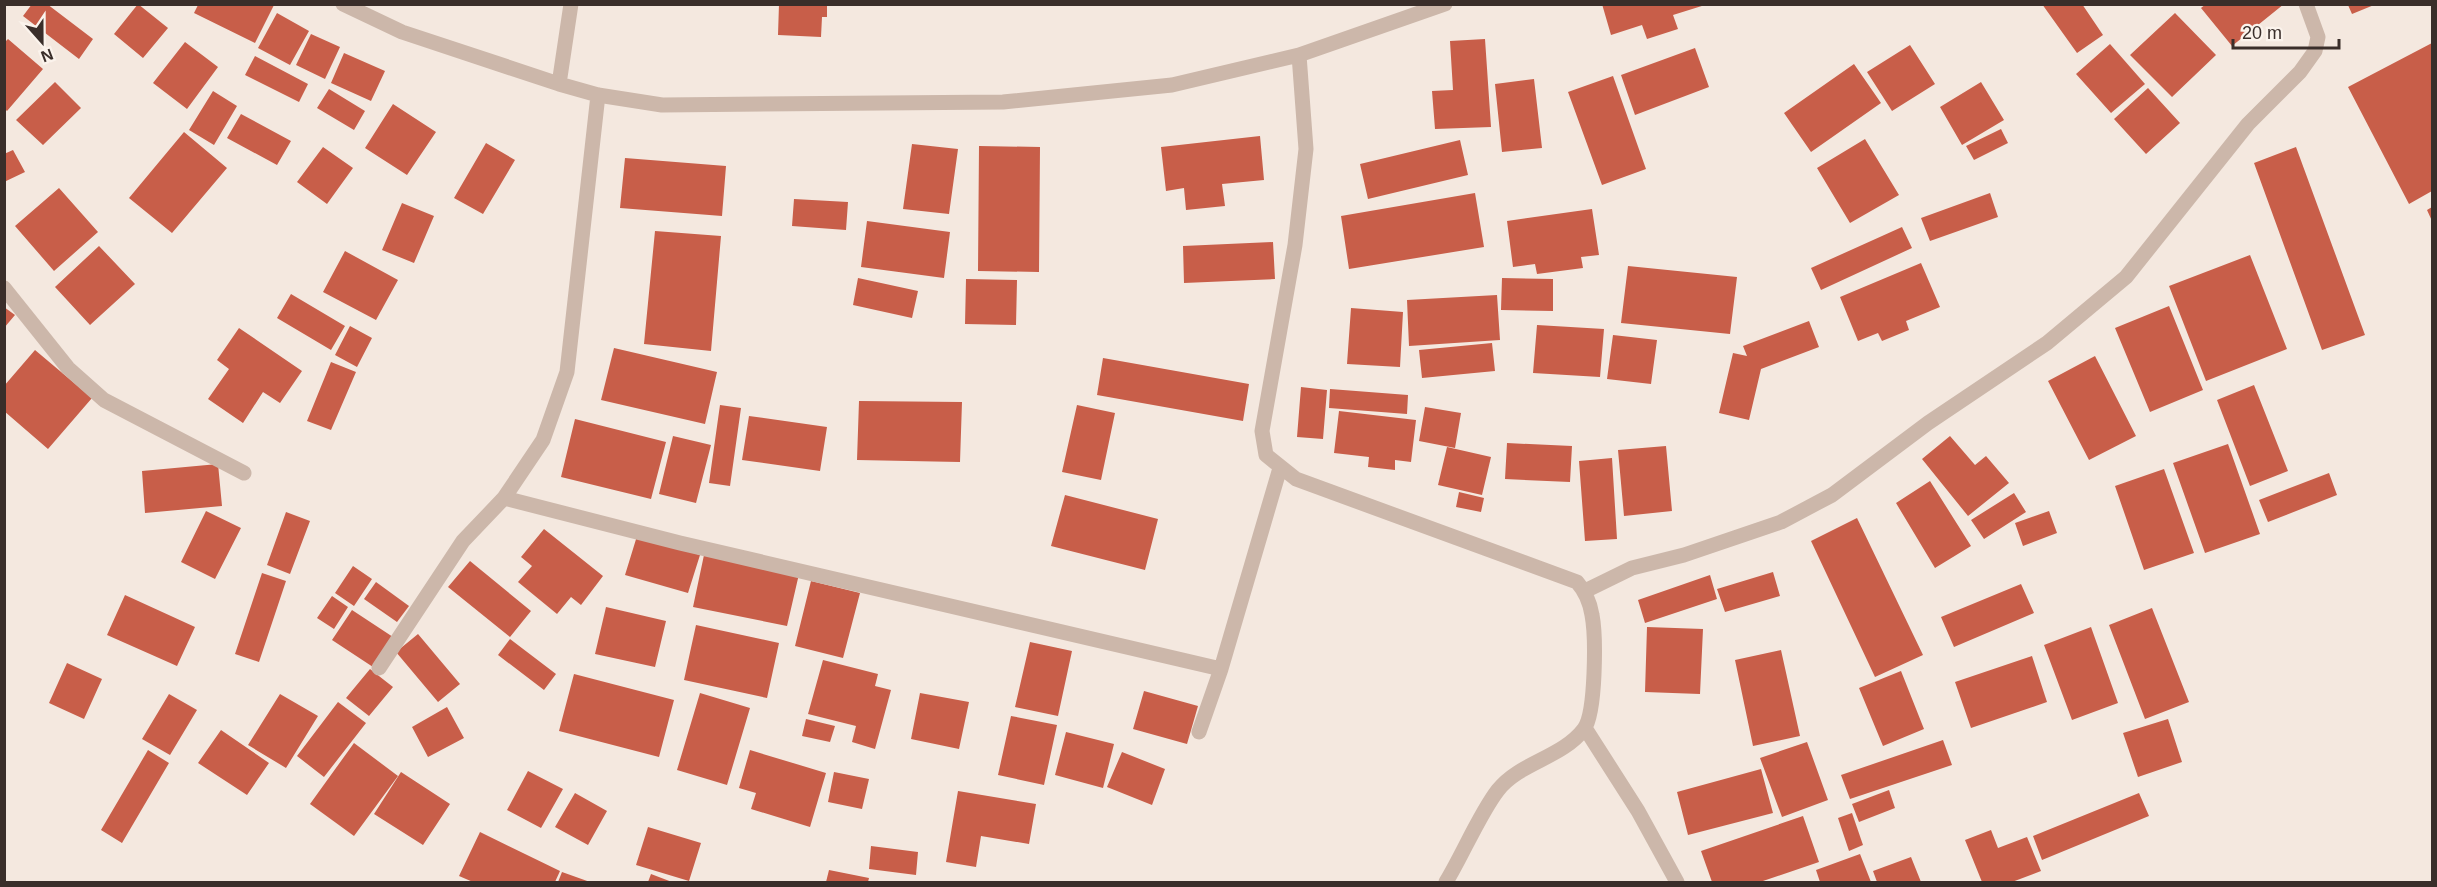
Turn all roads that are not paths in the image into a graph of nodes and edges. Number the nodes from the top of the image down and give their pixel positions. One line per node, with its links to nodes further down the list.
1 (343, 4): 6 (street)
2 (571, 4): 6 (street)
3 (1446, 4): 5 (street)
4 (2306, 4): 12 (street)
5 (1299, 55): 7 (street); 9 (street)
6 (559, 84): 7 (street)
7 (598, 95): 11 (street)
8 (4, 288): 10 (street)
9 (1280, 468): 12 (street); 14 (street)
10 (244, 473)
11 (504, 498): 13 (street); 14 (street)
12 (1585, 591): 15 (street)
13 (379, 668)
14 (1221, 669): 16 (street)
15 (1585, 728): 17 (street); 18 (street)
16 (1199, 732)
17 (1446, 882)
18 (1677, 882)

